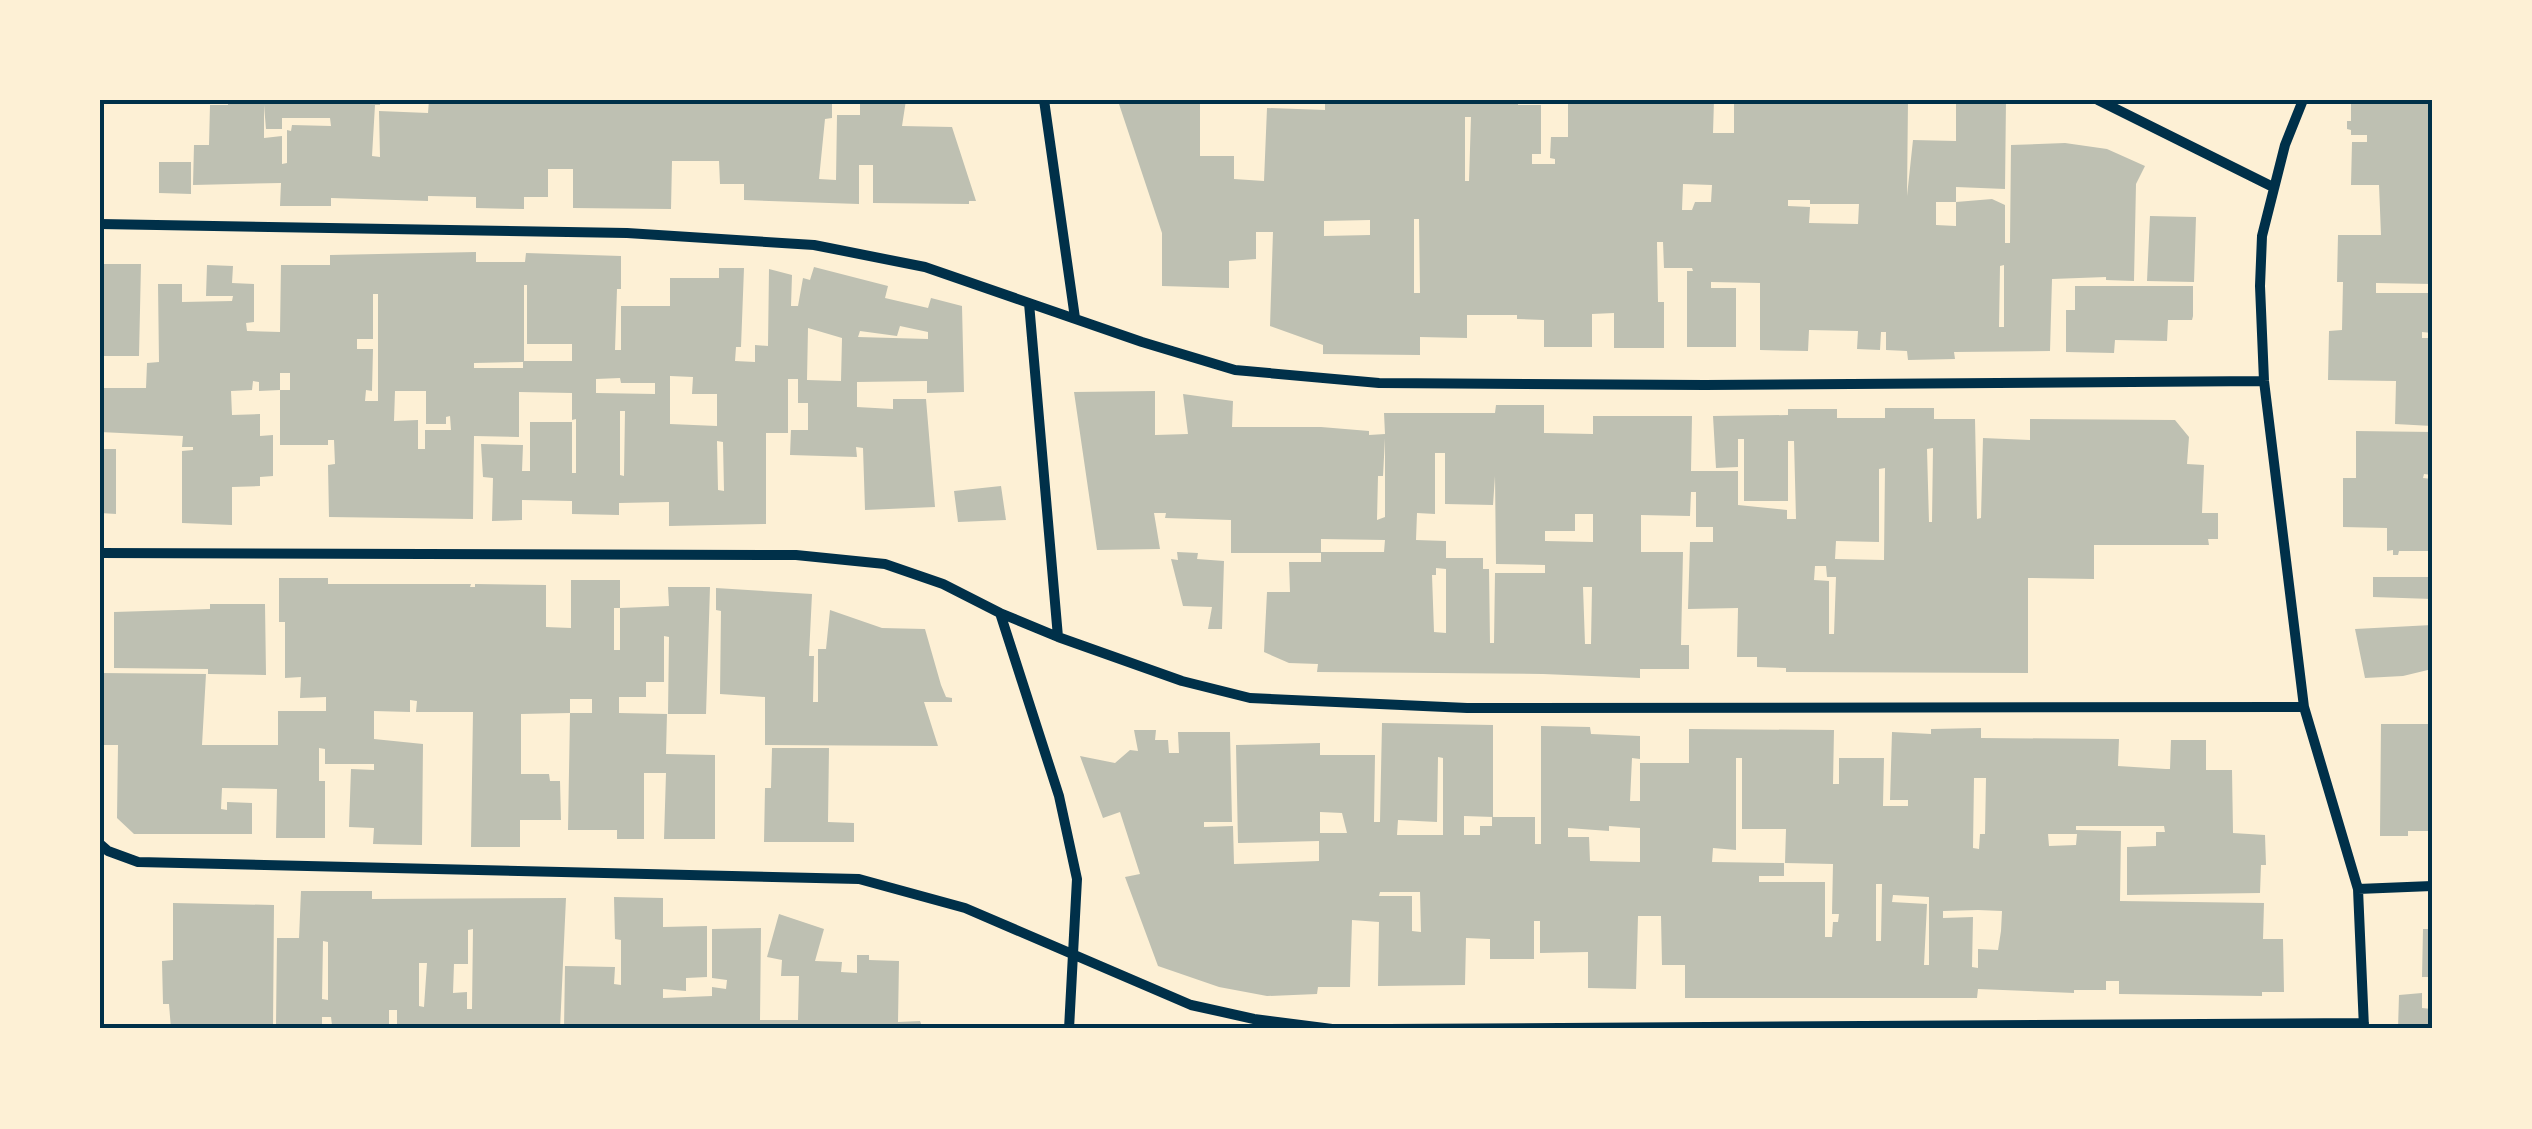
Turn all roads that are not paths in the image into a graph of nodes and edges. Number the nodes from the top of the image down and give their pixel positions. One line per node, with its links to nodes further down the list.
1 (1044, 100): 7 (street)
2 (2098, 100): 4 (street)
3 (2303, 100): 4 (street)
4 (2273, 188): 8 (street)
5 (100, 224): 6 (street)
6 (1029, 303): 7 (street); 11 (street)
7 (1075, 318): 8 (street)
8 (2264, 381): 12 (street)
9 (100, 554): 10 (street)
10 (1000, 613): 11 (street); 16 (street)
11 (1058, 636): 12 (street)
12 (2304, 707): 15 (street)
13 (100, 844): 16 (street)
14 (2432, 886): 15 (street)
15 (2358, 889): 17 (street)
16 (1075, 955): 18 (street); 19 (street)
17 (2364, 1026): 20 (street)
18 (1069, 1029)
19 (1332, 1029)
20 (1388, 1029)

